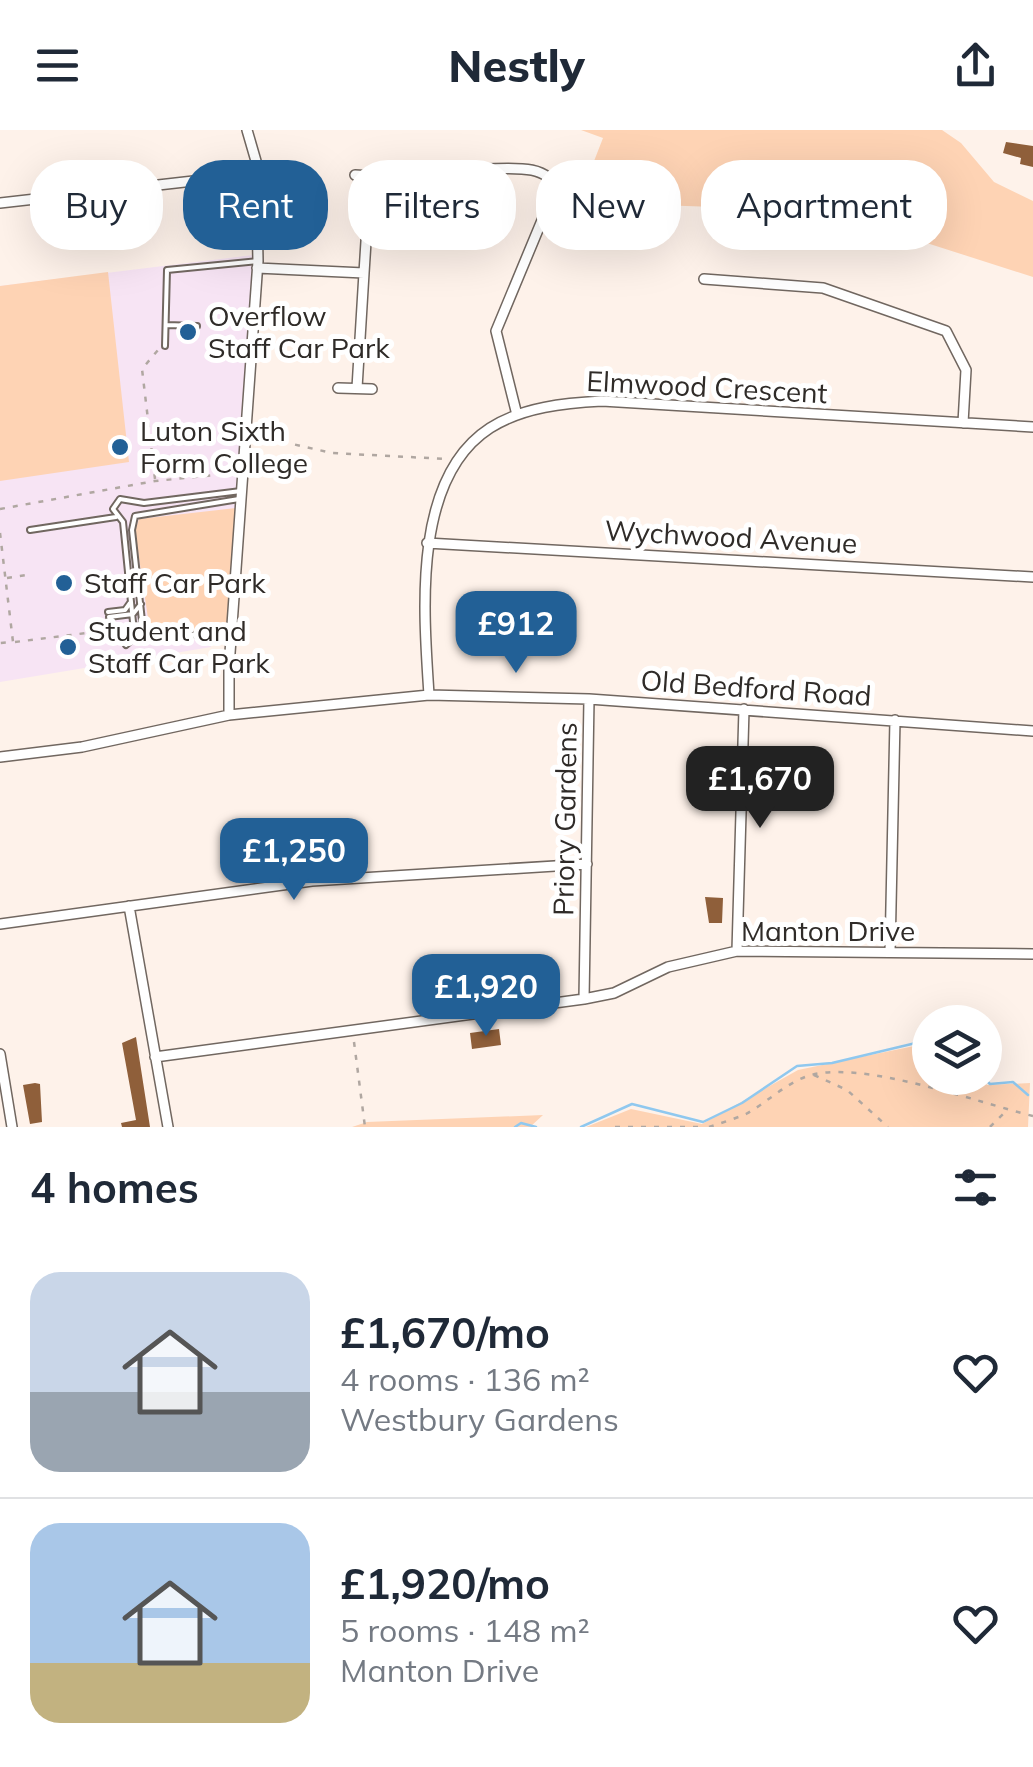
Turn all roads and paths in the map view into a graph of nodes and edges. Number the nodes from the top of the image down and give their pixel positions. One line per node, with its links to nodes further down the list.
1 (247, 130): 2 (street)
2 (256, 160)
3 (516, 170): 17 (street)
4 (183, 182): 5 (street)
5 (0, 203)
6 (256, 250): 8 (street)
7 (365, 250): 9 (street)
8 (257, 264): 9 (street); 11 (lane); 20 (street)
9 (364, 272): 15 (street)
10 (704, 279): 18 (street)
11 (166, 325): 12 (lane); 13 (lane)
12 (198, 326)
13 (165, 346): 23 (path)
14 (338, 388): 15 (street)
15 (357, 388): 16 (street)
16 (372, 389)
17 (517, 415): 18 (street, Elmwood Crescent); 21 (street, Elmwood Crescent)
18 (963, 423): 19 (street, Elmwood Crescent)
19 (1033, 427)
20 (246, 434): 21 (path); 22 (street)
21 (460, 460): 31 (street, Elmwood Crescent)
22 (242, 472): 23 (path); 26 (street)
23 (155, 481): 24 (path)
24 (142, 484): 25 (path); 27 (path)
25 (143, 495)
26 (241, 495): 28 (lane); 36 (lane); 39 (street)
27 (0, 509)
28 (116, 517): 29 (lane); 35 (lane)
29 (30, 530)
30 (0, 533): 34 (path)
31 (428, 543): 33 (street, Wychwood Avenue); 44 (street, Elmwood Crescent)
32 (26, 575): 34 (path)
33 (1031, 576)
34 (6, 578): 41 (path)
35 (131, 598): 37 (lane); 37 (lane)
36 (141, 604): 37 (lane); 40 (lane)
37 (133, 614): 40 (lane)
38 (129, 628): 41 (path)
39 (231, 634): 40 (lane); 47 (street)
40 (140, 636): 43 (lane)
41 (13, 642): 42 (path)
42 (0, 643)
43 (126, 645)
44 (429, 696): 45 (street, Old Bedford Road); 47 (street, Old Bedford Road)
45 (589, 699): 46 (street, Old Bedford Road); 51 (street, Priory Gardens)
46 (744, 709): 48 (street, Old Bedford Road); 54 (street)
47 (230, 715): 50 (street, Old Bedford Road)
48 (895, 720): 49 (street, Old Bedford Road); 55 (street)
49 (1033, 732)
50 (0, 757)
51 (587, 864): 52 (street); 57 (street, Priory Gardens)
52 (129, 906): 53 (street); 60 (street)
53 (0, 924)
54 (737, 952): 55 (street, Manton Drive); 57 (street, Manton Drive)
55 (890, 952): 56 (street, Manton Drive)
56 (1033, 954)
57 (584, 999): 58 (street, Manton Drive)
58 (353, 1030): 60 (street, Manton Drive); 66 (path)
59 (0, 1054): 64 (street)
60 (155, 1057): 65 (street)
61 (813, 1075): 62 (path); 69 (path); 70 (path)
62 (1010, 1108): 63 (path); 71 (path)
63 (1033, 1116)
64 (12, 1127)
65 (168, 1127)
66 (365, 1127)
67 (615, 1127): 68 (path)
68 (698, 1127)
69 (709, 1127)
70 (888, 1127)
71 (990, 1127)

